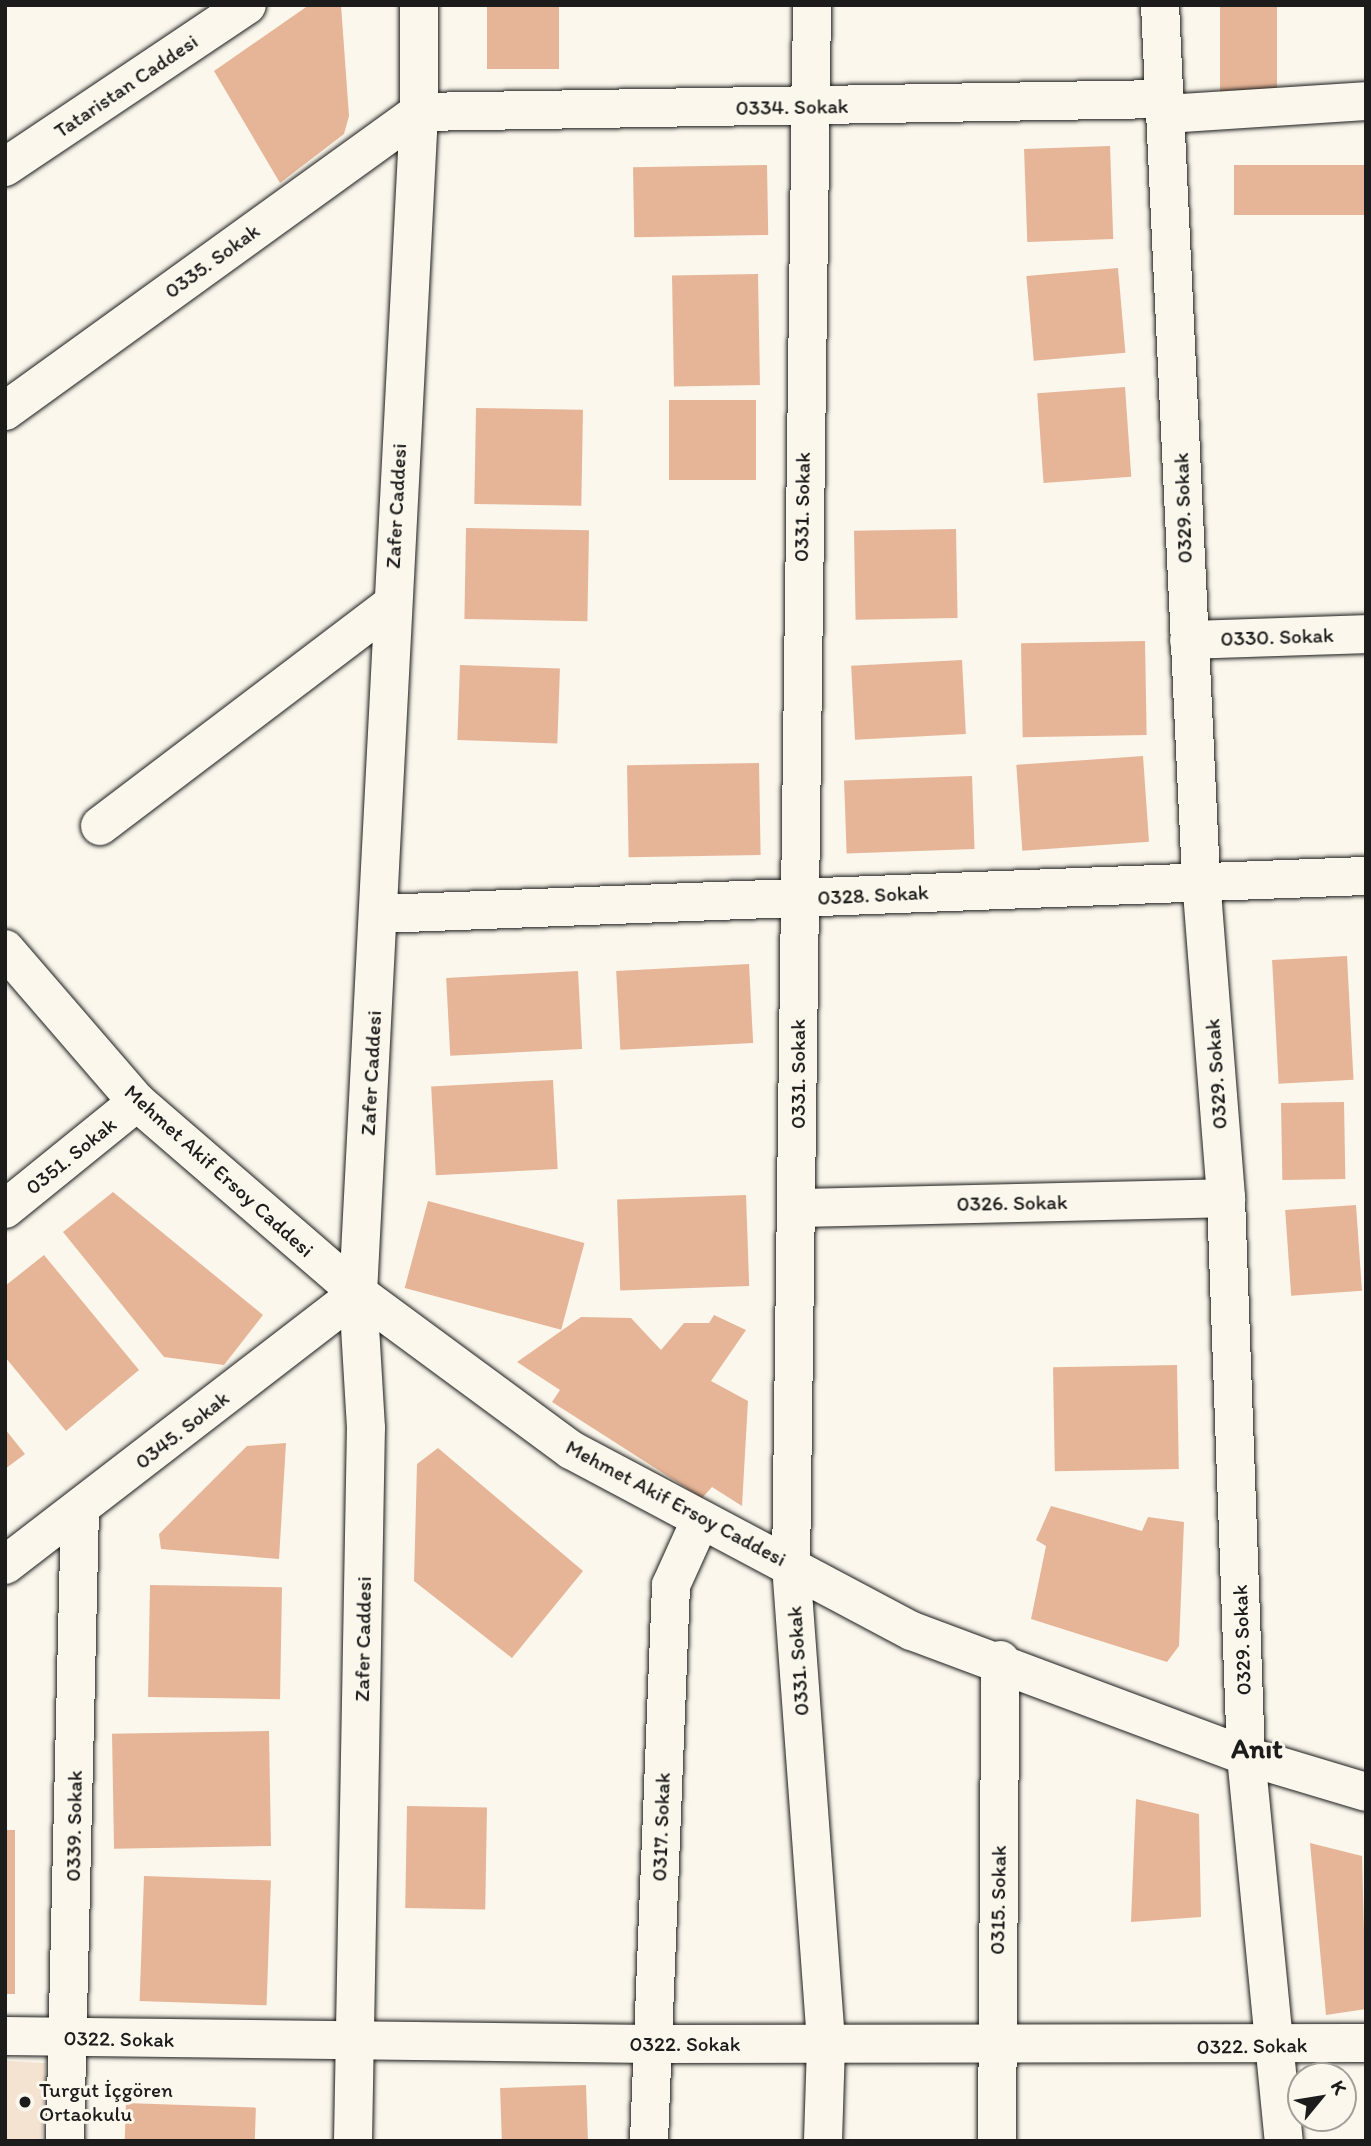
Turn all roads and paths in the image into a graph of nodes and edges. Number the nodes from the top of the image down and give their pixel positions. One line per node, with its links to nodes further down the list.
1 (247, 5): 9 (street, Tataristan Caddesi)
2 (419, 5): 8 (street, Zafer Caddesi)
3 (812, 5): 6 (street, 0331. Sokak)
4 (1160, 5): 7 (street, 0329. Sokak)
5 (1366, 101): 7 (street, 0334. Sokak)
6 (807, 107): 7 (street, 0334. Sokak); 8 (street, 0334. Sokak); 17 (street, 0331. Sokak)
7 (1166, 107): 13 (street, 0329. Sokak)
8 (419, 112): 10 (street, 0335. Sokak); 11 (street, Zafer Caddesi)
9 (5, 167)
10 (5, 411)
11 (390, 606): 14 (street); 18 (street, Zafer Caddesi)
12 (1366, 634): 13 (street, 0330. Sokak)
13 (1189, 640): 16 (street, 0329. Sokak)
14 (100, 826)
15 (1366, 876): 16 (street, 0328. Sokak)
16 (1201, 879): 17 (street, 0328. Sokak); 21 (street, 0329. Sokak)
17 (797, 898): 18 (street, 0328. Sokak); 22 (street, 0331. Sokak)
18 (380, 914): 24 (street, Zafer Caddesi)
19 (5, 948): 20 (street, Mehmet Akif Ersoy Caddesi)
20 (138, 1102): 23 (street, 0351. Sokak); 24 (street, Mehmet Akif Ersoy Caddesi)
21 (1226, 1198): 22 (street, 0326. Sokak); 30 (street, 0329. Sokak)
22 (798, 1208): 27 (street, 0331. Sokak)
23 (5, 1209)
24 (358, 1293): 25 (street, 0345. Sokak); 26 (street, Mehmet Akif Ersoy Caddesi); 34 (street, Zafer Caddesi)
25 (80, 1511): 28 (street, 0345. Sokak); 33 (street, 0339. Sokak)
26 (701, 1519): 27 (street, Mehmet Akif Ersoy Caddesi); 36 (street, 0317. Sokak)
27 (791, 1564): 29 (street, Mehmet Akif Ersoy Caddesi); 37 (street, 0331. Sokak)
28 (5, 1565)
29 (1000, 1660): 30 (street, Mehmet Akif Ersoy Caddesi); 38 (street, 0315. Sokak)
30 (1246, 1756): 31 (street, Mehmet Akif Ersoy Caddesi); 39 (street, 0329. Sokak)
31 (1366, 1792)
32 (5, 2036): 33 (street, 0322. Sokak)
33 (70, 2038): 34 (street, 0322. Sokak); 40 (street, 0339. Sokak)
34 (358, 2042): 36 (street, 0322. Sokak); 41 (street, Zafer Caddesi)
35 (1366, 2043): 39 (street, 0322. Sokak)
36 (652, 2044): 37 (street, 0322. Sokak); 42 (street, 0317. Sokak)
37 (826, 2045): 38 (street, 0322. Sokak); 43 (street, 0331. Sokak)
38 (996, 2045): 39 (street, 0322. Sokak); 44 (street, 0315. Sokak)
39 (1275, 2047): 45 (street, 0329. Sokak)
40 (65, 2141)
41 (353, 2141)
42 (649, 2141)
43 (822, 2141)
44 (997, 2141)
45 (1284, 2141)

